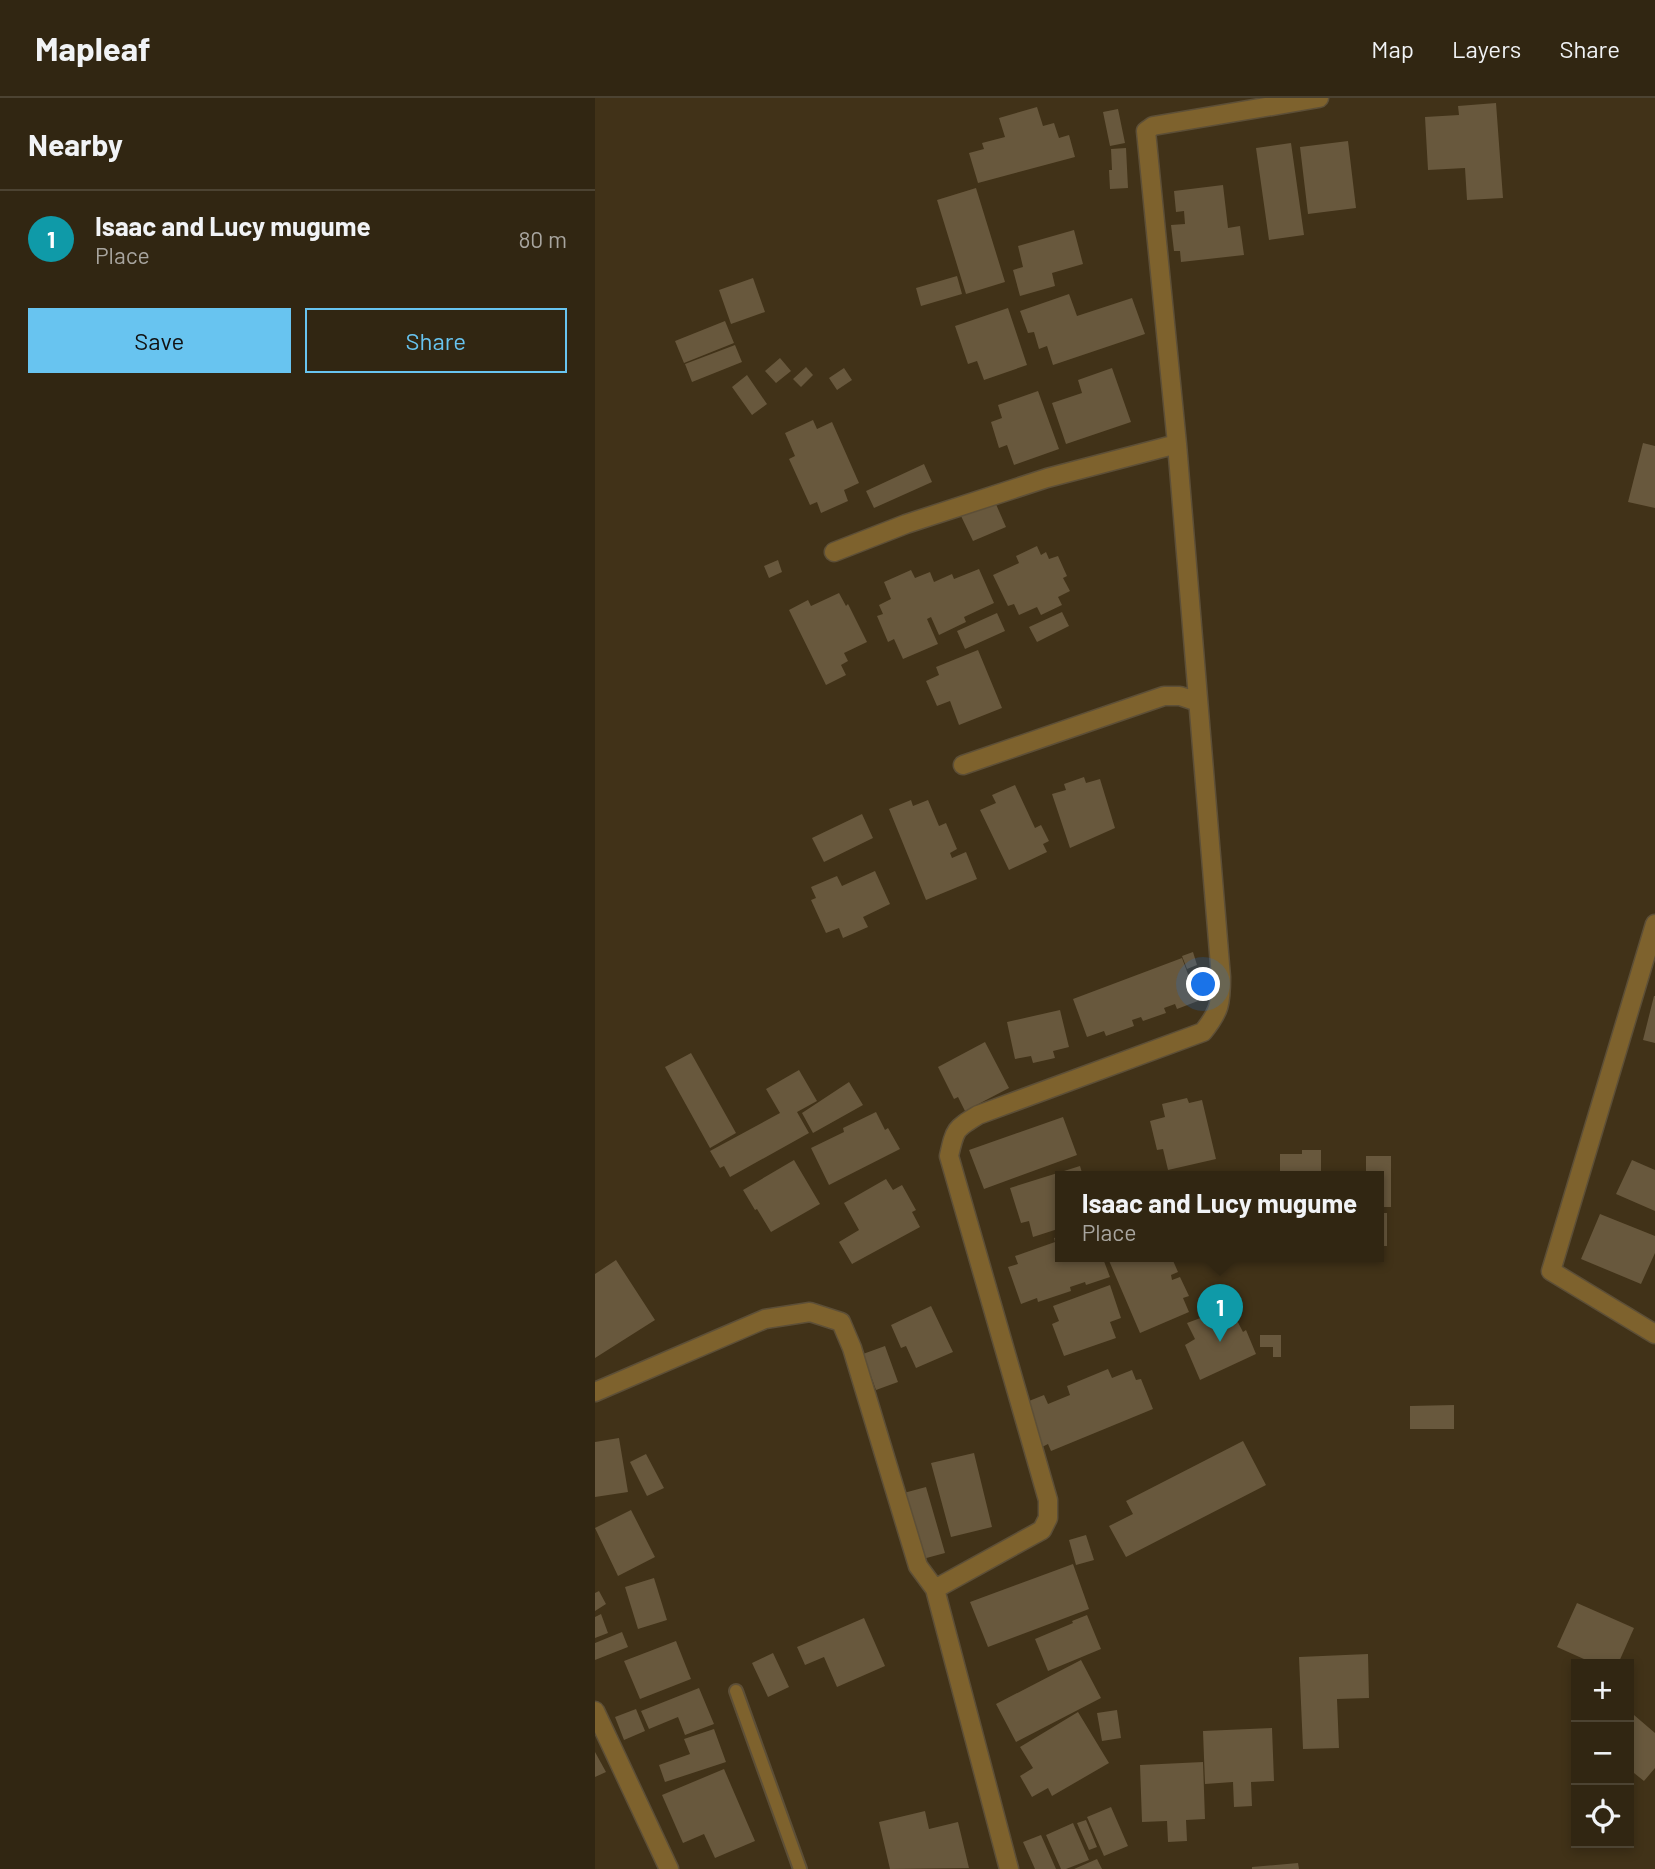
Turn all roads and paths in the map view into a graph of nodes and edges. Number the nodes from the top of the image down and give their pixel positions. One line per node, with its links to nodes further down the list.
1 (1319, 98): 2 (street)
2 (1177, 444): 3 (street); 4 (street)
3 (834, 552)
4 (1198, 702): 5 (street); 9 (street)
5 (963, 765)
6 (1655, 924): 7 (street)
7 (1655, 1334)
8 (595, 1392): 9 (street)
9 (935, 1589): 14 (street)
10 (736, 1691): 13 (lane)
11 (595, 1711): 12 (street)
12 (669, 1869)
13 (800, 1869)
14 (1009, 1869)

